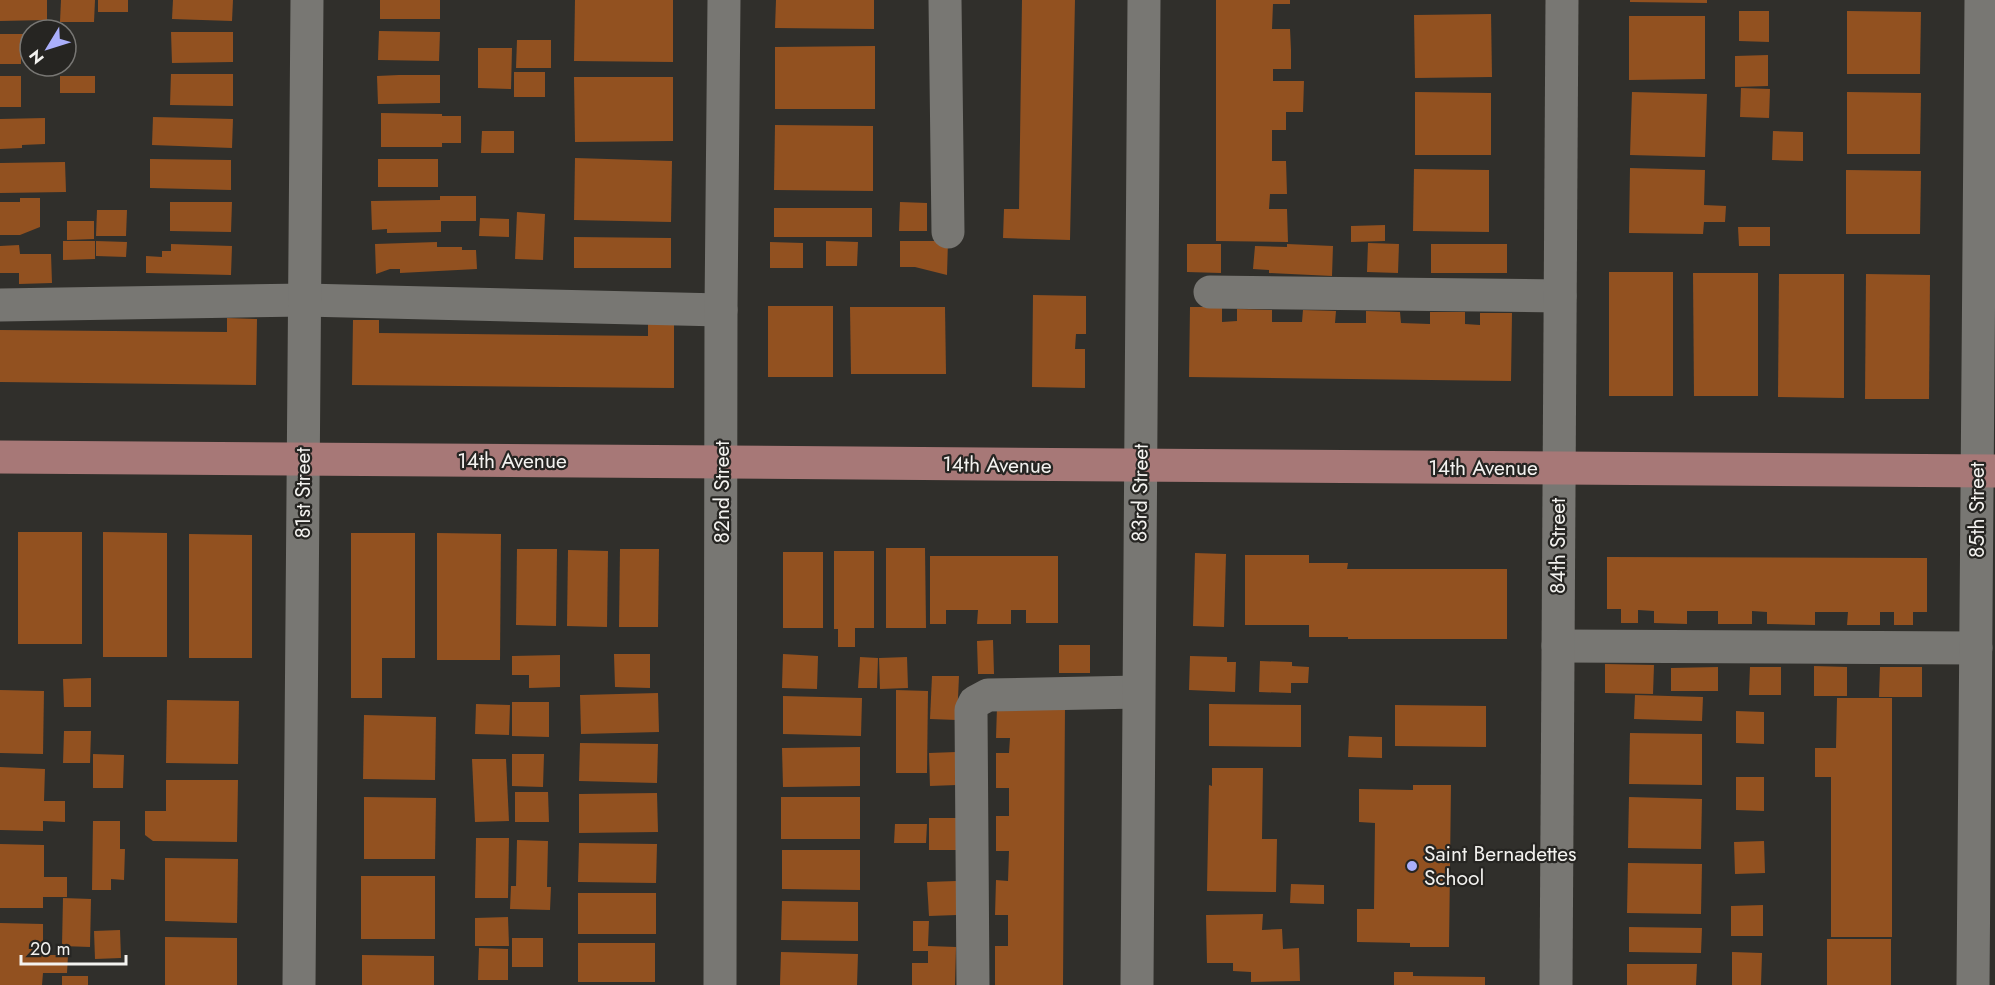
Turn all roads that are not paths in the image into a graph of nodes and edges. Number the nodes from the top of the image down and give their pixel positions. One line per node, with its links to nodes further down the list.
1 (307, 0): 10 (street, 81st Street)
2 (724, 0): 12 (street, 82nd Street)
3 (945, 0): 7 (street)
4 (1144, 0): 16 (street, 83rd Street)
5 (1562, 0): 9 (street, 84th Street)
6 (1981, 0): 18 (street, 85th Street)
7 (948, 232)
8 (1210, 292): 9 (street)
9 (1560, 296): 17 (street, 84th Street)
10 (304, 300): 11 (street); 12 (street); 14 (street, 81st Street)
11 (0, 305)
12 (721, 310): 15 (street, 82nd Street)
13 (0, 457): 14 (main road, 14th Avenue)
14 (303, 460): 15 (main road, 14th Avenue); 22 (street, 81st Street)
15 (722, 462): 16 (main road, 14th Avenue); 23 (street, 82nd Street)
16 (1141, 466): 17 (main road, 14th Avenue); 21 (street, 83rd Street)
17 (1559, 468): 18 (main road, 14th Avenue); 19 (street, 84th Street)
18 (1986, 471): 20 (street, 85th Street)
19 (1558, 646): 20 (street); 26 (street, 84th Street)
20 (1976, 648): 27 (street, 85th Street)
21 (1138, 692): 24 (street); 25 (street, 83rd Street)
22 (299, 985)
23 (720, 985)
24 (973, 985)
25 (1137, 985)
26 (1556, 985)
27 (1974, 985)

